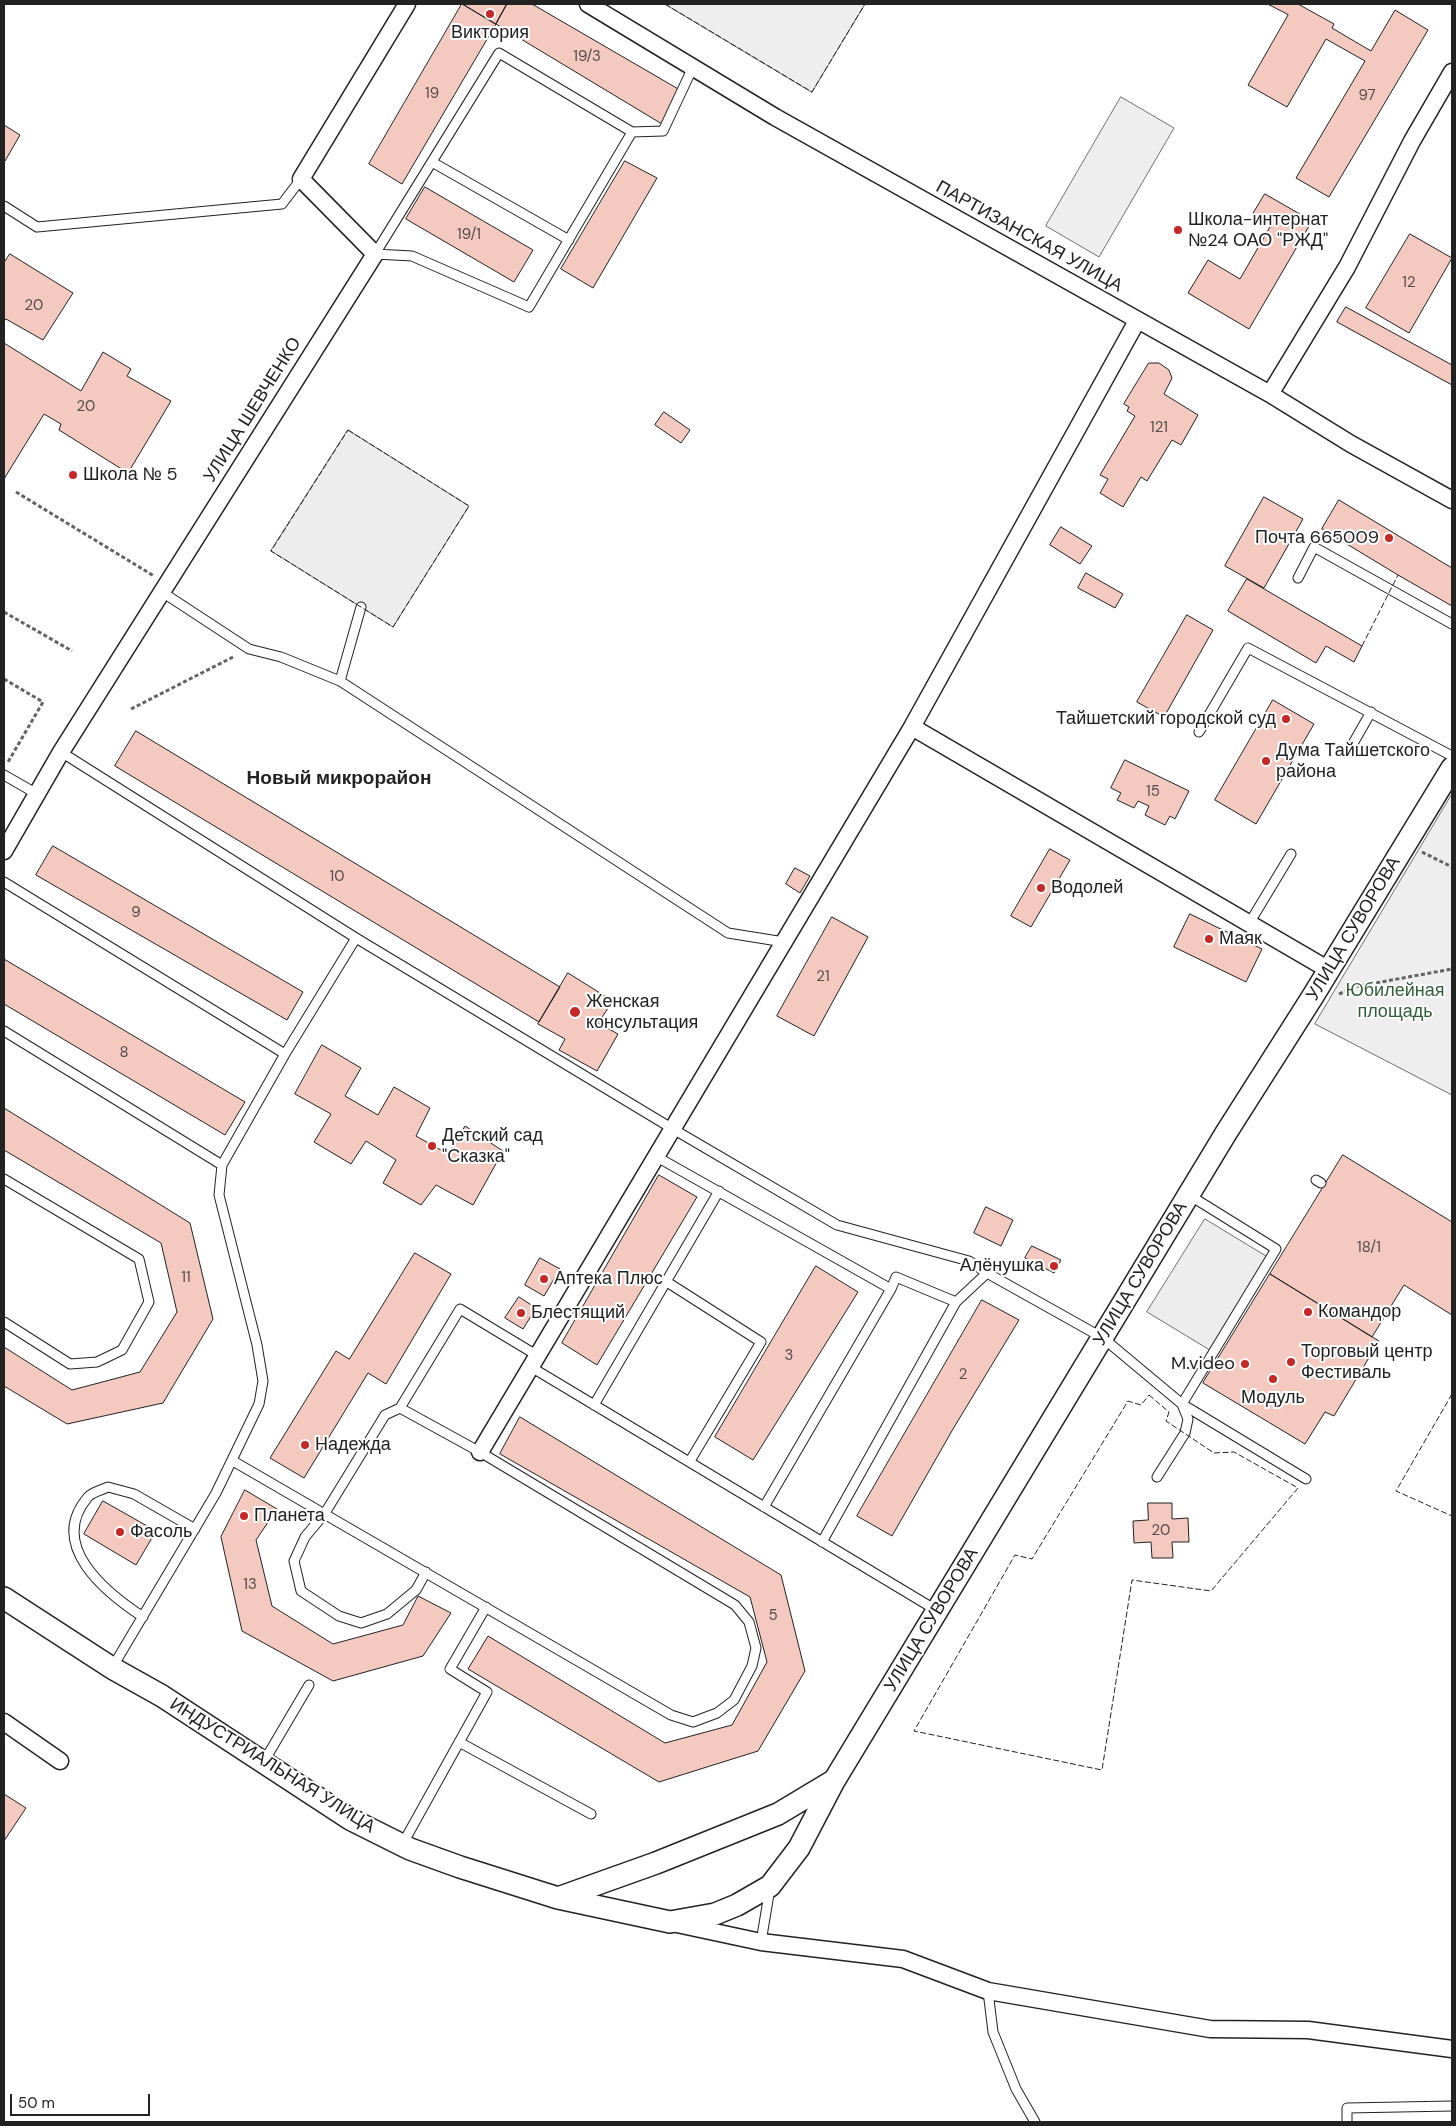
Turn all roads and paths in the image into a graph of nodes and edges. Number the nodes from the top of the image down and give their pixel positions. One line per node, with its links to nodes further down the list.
1 (407, 4): 7 (street)
2 (588, 4): 3 (street, ПАРТИЗАНСКАЯ УЛИЦА)
3 (693, 67): 5 (lane); 11 (street, ПАРТИЗАНСКАЯ УЛИЦА)
4 (1452, 72): 12 (street)
5 (632, 132): 6 (lane); 9 (lane)
6 (432, 162): 9 (lane); 10 (lane)
7 (301, 179): 8 (lane); 10 (street)
8 (4, 206)
9 (569, 240): 10 (lane)
10 (375, 254): 16 (street, УЛИЦА ШЕВЧЕНКО)
11 (1138, 321): 12 (street, ПАРТИЗАНСКАЯ УЛИЦА); 26 (street)
12 (1270, 394): 14 (street, ПАРТИЗАНСКАЯ УЛИЦА)
13 (16, 492): 16 (path)
14 (1452, 500)
15 (1298, 578): 19 (lane)
16 (165, 588): 20 (lane); 29 (street, УЛИЦА ШЕВЧЕНКО)
17 (361, 607): 23 (lane)
18 (4, 612): 21 (path)
19 (1452, 624)
20 (249, 649): 23 (lane); 24 (path)
21 (72, 652)
22 (4, 680): 32 (path)
23 (340, 681): 42 (lane)
24 (131, 709)
25 (1371, 712): 27 (lane); 28 (lane); 30 (lane)
26 (912, 727): 40 (street); 42 (street)
27 (1199, 732)
28 (1351, 747)
29 (61, 752): 34 (street, УЛИЦА ШЕВЧЕНКО); 41 (lane)
30 (1452, 756)
31 (1452, 768): 35 (street, УЛИЦА СУВОРОВА)
32 (4, 769)
33 (4, 775): 34 (lane)
34 (37, 794): 36 (street, УЛИЦА ШЕВЧЕНКО)
35 (1405, 843): 38 (path); 44 (street, УЛИЦА СУВОРОВА)
36 (4, 851)
37 (1291, 854): 40 (lane)
38 (1452, 867)
39 (4, 882): 47 (lane)
40 (1250, 922): 44 (street)
41 (356, 938): 47 (lane); 48 (lane)
42 (784, 942): 48 (street)
43 (1452, 969): 45 (path)
44 (1330, 970): 45 (street, УЛИЦА СУВОРОВА)
45 (1313, 996): 53 (street, УЛИЦА СУВОРОВА)
46 (4, 1032): 50 (lane)
47 (285, 1054): 50 (lane)
48 (673, 1129): 49 (street); 54 (lane)
49 (657, 1157): 52 (lane); 60 (street)
50 (222, 1165): 65 (lane)
51 (4, 1179): 58 (lane)
52 (719, 1192): 55 (lane); 56 (lane)
53 (1189, 1195): 59 (street, УЛИЦА СУВОРОВА); 62 (lane)
54 (986, 1273): 57 (lane); 59 (lane)
55 (667, 1282): 61 (lane); 66 (lane)
56 (892, 1289): 57 (lane); 69 (lane)
57 (956, 1302): 72 (lane)
58 (4, 1322)
59 (1102, 1338): 62 (lane); 76 (street, УЛИЦА СУВОРОВА)
60 (535, 1362): 61 (lane); 63 (lane); 64 (street)
61 (594, 1404): 66 (lane)
62 (1182, 1404): 67 (lane); 68 (lane)
63 (400, 1408): 64 (lane); 70 (lane)
64 (480, 1452): 75 (lane)
65 (233, 1460): 70 (lane); 71 (lane)
66 (690, 1461): 69 (lane)
67 (1157, 1477)
68 (1306, 1479)
69 (764, 1507): 72 (lane)
70 (324, 1513): 73 (lane); 73 (lane)
71 (195, 1528): 77 (lane); 77 (lane)
72 (822, 1542): 76 (lane)
73 (426, 1572): 75 (lane)
74 (4, 1598): 78 (street, ИНДУСТРИАЛЬНАЯ УЛИЦА)
75 (486, 1607): 81 (lane)
76 (937, 1611): 84 (street, УЛИЦА СУВОРОВА)
77 (142, 1617): 78 (lane)
78 (112, 1668): 83 (street, ИНДУСТРИАЛЬНАЯ УЛИЦА)
79 (309, 1685): 83 (lane)
80 (4, 1722): 82 (street)
81 (459, 1742): 85 (lane); 86 (lane)
82 (60, 1761)
83 (263, 1763): 86 (street, ИНДУСТРИАЛЬНАЯ УЛИЦА)
84 (834, 1781): 87 (street, УЛИЦА СУВОРОВА); 88 (street)
85 (591, 1814)
86 (402, 1846): 88 (street, ИНДУСТРИАЛЬНАЯ УЛИЦА)
87 (770, 1886): 89 (street); 90 (lane)
88 (558, 1898): 89 (street, ИНДУСТРИАЛЬНАЯ УЛИЦА)
89 (670, 1922): 90 (street)
90 (761, 1942): 91 (street)
91 (988, 1991): 92 (street); 94 (lane)
92 (1452, 2049)
93 (1452, 2106): 95 (lane)
94 (1035, 2122)
95 (1347, 2122)

